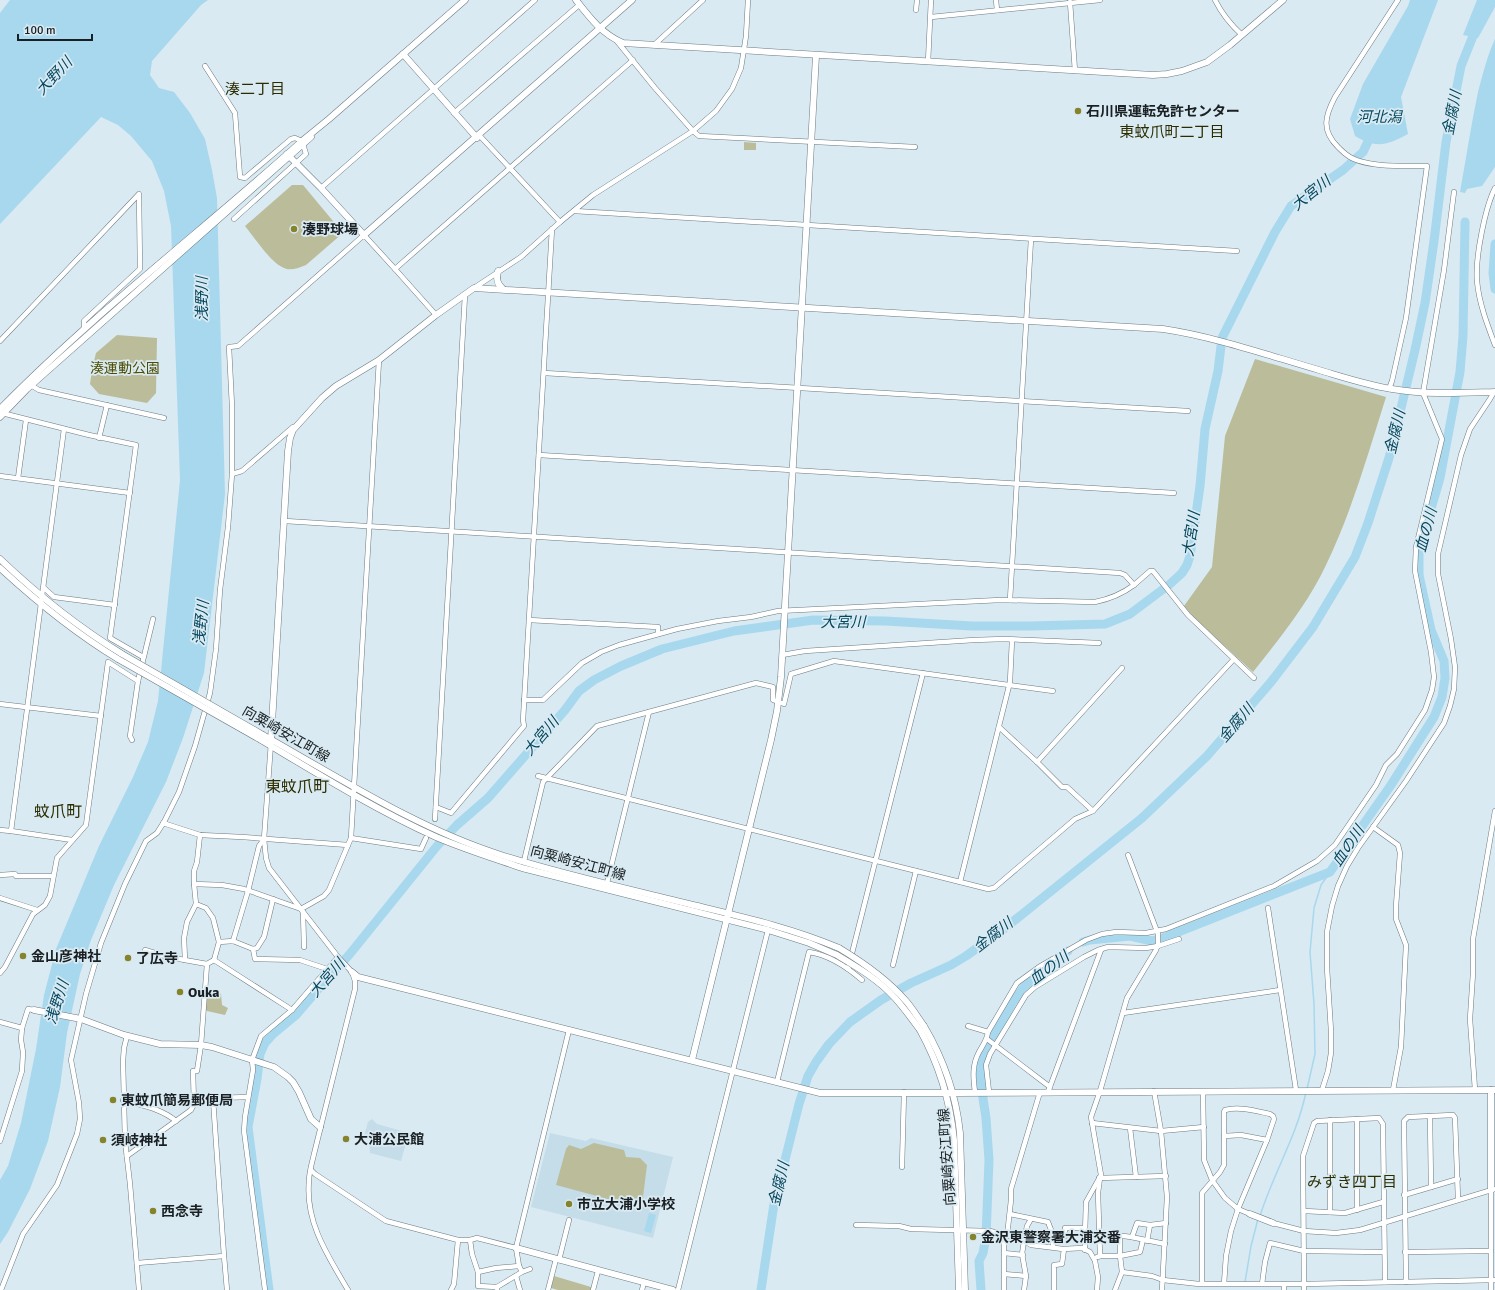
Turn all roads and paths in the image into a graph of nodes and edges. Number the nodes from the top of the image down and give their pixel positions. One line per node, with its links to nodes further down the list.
1 (465, 0): 23 (street)
2 (535, 0): 29 (street)
3 (632, 0): 18 (street)
4 (704, 0): 21 (street)
5 (748, 0): 22 (street)
6 (917, 0): 15 (street)
7 (931, 0): 17 (street)
8 (996, 0): 16 (street)
9 (1100, 0): 14 (street)
10 (1215, 0): 19 (street)
11 (1283, 0): 19 (street)
12 (1398, 0): 67 (street)
13 (578, 2): 18 (street); 30 (street)
14 (1070, 2): 16 (street); 28 (street)
15 (916, 10)
16 (997, 10): 17 (street)
17 (931, 17): 26 (street)
18 (599, 28): 20 (street); 32 (street)
19 (1242, 35): 28 (street)
20 (616, 40): 21 (street); 25 (street)
21 (654, 46): 22 (street)
22 (744, 51): 24 (street); 31 (street)
23 (403, 54): 29 (street); 33 (street)
24 (816, 56): 26 (street); 34 (street)
25 (633, 60): 31 (street); 38 (street)
26 (928, 62): 28 (street)
27 (206, 66): 33 (street)
28 (1075, 71)
29 (433, 89): 30 (street); 39 (street)
30 (454, 113): 32 (street)
31 (692, 131): 34 (street); 42 (street)
32 (478, 136): 38 (street); 47 (street)
33 (303, 143): 36 (street); 37 (street)
34 (811, 143): 35 (street); 45 (street)
35 (914, 147)
36 (288, 156): 37 (street); 50 (street); 50 (street)
37 (296, 163): 39 (street); 43 (street)
38 (511, 167): 44 (street); 51 (street)
39 (320, 188): 47 (street)
40 (1495, 188): 62 (street)
41 (1454, 192): 69 (street)
42 (574, 211): 44 (street); 45 (street)
43 (234, 219)
44 (560, 222): 46 (street)
45 (806, 225): 48 (street); 57 (street)
46 (552, 229): 52 (street); 55 (street)
47 (364, 236): 51 (street); 81 (street)
48 (1032, 238): 49 (street); 59 (street)
49 (1237, 251)
50 (167, 261): 60 (street); 65 (street)
51 (396, 269): 58 (street)
52 (498, 271): 53 (street); 54 (street)
53 (474, 288): 54 (street); 56 (street)
54 (503, 289): 55 (street)
55 (549, 292): 57 (street); 64 (street)
56 (465, 295): 58 (street); 90 (street)
57 (802, 307): 59 (street); 66 (street)
58 (436, 315): 63 (street)
59 (1026, 320): 67 (street); 70 (street)
60 (84, 330): 61 (street); 65 (street)
61 (0, 341)
62 (1495, 345)
63 (379, 360): 76 (street); 89 (street)
64 (544, 372): 66 (street); 79 (street)
65 (29, 384): 71 (street); 73 (street)
66 (797, 388): 70 (street); 80 (street)
67 (1391, 389): 69 (street)
68 (1494, 392): 69 (street); 138 (street)
69 (1422, 393): 169 (street)
70 (1022, 401): 72 (street); 84 (street)
71 (107, 405): 74 (street); 78 (street)
72 (1188, 411)
73 (1, 413): 75 (street)
74 (164, 418)
75 (26, 420): 77 (street); 83 (street)
76 (300, 421): 81 (street); 88 (street)
77 (64, 429): 78 (street); 85 (street)
78 (99, 438): 86 (street)
79 (539, 455): 80 (street); 91 (street)
80 (792, 470): 84 (street); 92 (street)
81 (232, 474): 137 (street)
82 (0, 476): 83 (street)
83 (18, 478): 85 (street)
84 (1017, 483): 87 (street); 94 (street)
85 (57, 484): 86 (street); 97 (street)
86 (130, 493): 101 (street)
87 (1174, 493)
88 (284, 521): 89 (street); 126 (street)
89 (370, 526): 90 (street); 130 (street)
90 (452, 531): 91 (street); 133 (street)
91 (534, 536): 92 (street); 104 (street)
92 (788, 553): 94 (street); 102 (street)
93 (0, 559): 98 (street, 向粟崎安江町線)
94 (1012, 567): 96 (street); 99 (street)
95 (0, 568): 100 (street, 向粟崎安江町線)
96 (1134, 584): 99 (street); 111 (street)
97 (44, 588): 98 (street); 101 (street)
98 (42, 596): 100 (street); 109 (street, 向粟崎安江町線)
99 (1010, 600): 102 (street)
100 (41, 604): 109 (street, 向粟崎安江町線); 121 (street)
101 (115, 605): 110 (street)
102 (784, 612): 105 (street); 108 (street)
103 (152, 619): 110 (street)
104 (529, 620): 105 (street); 118 (street)
105 (658, 634): 118 (street)
106 (1012, 640): 107 (street); 108 (street); 116 (street)
107 (1099, 642)
108 (782, 654): 119 (street)
109 (120, 657): 126 (street, 向粟崎安江町線, bridge)
110 (143, 657): 115 (street)
111 (1234, 659): 114 (street); 134 (street)
112 (1122, 668): 127 (street)
113 (923, 673): 116 (street); 119 (street); 152 (street)
114 (1254, 678)
115 (138, 681): 123 (street); 125 (street)
116 (1010, 685): 117 (street); 124 (street)
117 (1053, 691)
118 (524, 700): 133 (street)
119 (778, 702): 122 (street); 139 (street)
120 (0, 704): 121 (street)
121 (27, 707): 123 (street); 141 (street)
122 (650, 712): 129 (street); 132 (street)
123 (101, 716): 147 (street)
124 (999, 727): 127 (street); 156 (street)
125 (132, 740)
126 (271, 743): 130 (street, 向粟崎安江町線); 131 (street, 向粟崎安江町線); 146 (street)
127 (1037, 762): 134 (street)
128 (538, 776): 129 (street)
129 (546, 778): 132 (street); 151 (street)
130 (354, 786): 131 (street); 142 (street, 向粟崎安江町線)
131 (354, 794): 142 (street, 向粟崎安江町線); 144 (street)
132 (628, 799): 139 (street); 157 (street)
133 (436, 807): 136 (street)
134 (1093, 811): 156 (street)
135 (1495, 811): 212 (street)
136 (435, 819)
137 (163, 823): 143 (street); 193 (street)
138 (1373, 827): 210 (street); 211 (street)
139 (749, 829): 152 (street); 166 (street)
140 (0, 830): 141 (street)
141 (11, 831): 147 (street)
142 (436, 833): 149 (street, 向粟崎安江町線)
143 (200, 835): 146 (street); 158 (street)
144 (351, 838): 145 (street); 148 (street)
145 (426, 838)
146 (264, 839): 148 (street); 159 (street); 165 (street)
147 (72, 840): 155 (street)
148 (348, 845): 165 (street)
149 (480, 851): 151 (street, 向粟崎安江町線); 167 (street, 向粟崎安江町線)
150 (1128, 855): 169 (street)
151 (524, 861): 157 (street, 向粟崎安江町線)
152 (875, 861): 153 (street); 185 (street)
153 (916, 871): 156 (street); 183 (street)
154 (0, 875): 155 (street)
155 (54, 876): 164 (street)
156 (960, 882)
157 (607, 883): 166 (street, 向粟崎安江町線)
158 (194, 884): 159 (street); 162 (street)
159 (248, 891): 161 (street); 171 (street)
160 (0, 898): 164 (street)
161 (273, 899): 165 (street); 175 (street)
162 (196, 904): 172 (street); 180 (street)
163 (1268, 908): 189 (street)
164 (37, 910): 187 (street)
165 (302, 911): 174 (street); 179 (street)
166 (728, 914): 167 (street); 178 (street, 向粟崎安江町線)
167 (726, 921): 168 (street, 向粟崎安江町線); 205 (street)
168 (768, 930): 178 (street, 向粟崎安江町線); 206 (street)
169 (1157, 932): 173 (street); 199 (street)
170 (1179, 939): 173 (street)
171 (233, 941): 172 (street); 175 (street)
172 (219, 942): 181 (street)
173 (1158, 945): 177 (street); 192 (street)
174 (304, 946)
175 (253, 949): 184 (street)
176 (145, 950): 180 (street)
177 (1101, 950): 203 (street); 208 (street)
178 (838, 952): 197 (street, 向粟崎安江町線, bridge)
179 (338, 957): 184 (street); 186 (street)
180 (185, 960): 182 (street)
181 (214, 960): 182 (street); 191 (street)
182 (207, 964): 202 (street)
183 (893, 964)
184 (327, 969): 191 (street)
185 (848, 969): 188 (street); 207 (street)
186 (350, 970): 198 (street); 232 (street)
187 (0, 973)
188 (862, 980)
189 (1280, 990): 192 (street); 209 (street)
190 (34, 1010): 193 (street); 196 (street)
191 (292, 1010): 204 (street)
192 (1123, 1013): 214 (street)
193 (79, 1019): 200 (street); 316 (street)
194 (0, 1022): 196 (street)
195 (968, 1026): 199 (street)
196 (22, 1028): 238 (street)
197 (922, 1028): 221 (street, 向粟崎安江町線); 222 (street, 向粟崎安江町線)
198 (569, 1030): 205 (street); 280 (street)
199 (988, 1032): 201 (street)
200 (127, 1036): 202 (street); 225 (street)
201 (987, 1039): 203 (street); 218 (street)
202 (201, 1045): 204 (street); 226 (street)
203 (996, 1045): 208 (street); 219 (street)
204 (252, 1060): 223 (street); 232 (street)
205 (692, 1060): 206 (street)
206 (733, 1071): 207 (street); 327 (street)
207 (777, 1082): 217 (street)
208 (1049, 1089): 214 (street); 220 (street)
209 (1299, 1090): 210 (street); 216 (street)
210 (1322, 1090): 211 (street)
211 (1393, 1090): 212 (street)
212 (1475, 1090): 213 (street)
213 (1493, 1090): 248 (street)
214 (1100, 1091): 215 (street); 231 (street)
215 (1154, 1091): 216 (street); 235 (street)
216 (1203, 1091): 233 (street)
217 (904, 1092): 221 (street); 240 (street)
218 (975, 1092): 219 (street); 222 (street)
219 (988, 1092): 220 (street)
220 (1040, 1092): 256 (street)
221 (946, 1093): 222 (street); 267 (street, 向粟崎安江町線)
222 (954, 1093): 268 (street, 向粟崎安江町線)
223 (248, 1097): 224 (street); 319 (street)
224 (213, 1099): 226 (street); 289 (street)
225 (123, 1100): 230 (street); 239 (street)
226 (194, 1104): 230 (street)
227 (1430, 1116): 245 (street); 247 (street); 249 (street)
228 (1357, 1119): 229 (street); 251 (street); 253 (street)
229 (1330, 1120): 254 (street); 255 (street)
230 (176, 1121): 239 (street)
231 (1092, 1123): 234 (street); 244 (street)
232 (320, 1127): 241 (street)
233 (1204, 1127): 235 (street); 246 (street)
234 (1130, 1128): 235 (street); 243 (street)
235 (1161, 1132): 242 (street)
236 (1224, 1136): 237 (street); 237 (street); 246 (street)
237 (1267, 1140): 252 (street)
238 (0, 1141)
239 (127, 1156): 295 (street)
240 (902, 1167)
241 (311, 1170): 275 (street); 320 (street)
242 (1166, 1176): 243 (street); 261 (street)
243 (1136, 1177): 244 (street)
244 (1100, 1178): 266 (street); 270 (street)
245 (1458, 1179): 247 (street); 250 (street)
246 (1212, 1180): 252 (street); 310 (street)
247 (1431, 1187): 249 (street)
248 (1493, 1190): 250 (street); 285 (street)
249 (1404, 1195): 258 (street)
250 (1458, 1199): 258 (street)
251 (1384, 1202): 253 (street); 263 (street)
252 (1238, 1208): 257 (street); 311 (street)
253 (1358, 1210): 255 (street)
254 (1304, 1212): 255 (street); 269 (street)
255 (1330, 1212)
256 (1010, 1214): 259 (street); 272 (street)
257 (1250, 1214): 262 (street)
258 (1404, 1216): 263 (street); 287 (street)
259 (1031, 1219): 271 (street); 277 (street)
260 (568, 1220): 294 (street)
261 (1166, 1223): 265 (street); 279 (street)
262 (1273, 1223): 269 (street)
263 (1384, 1223): 269 (street); 286 (street)
264 (856, 1225): 267 (street)
265 (1150, 1225): 274 (street); 278 (street)
266 (1085, 1228): 271 (street); 283 (street)
267 (957, 1230): 268 (street); 328 (street, 向粟崎安江町線)
268 (964, 1231): 272 (street); 329 (street, 向粟崎安江町線)
269 (1304, 1231): 284 (street)
270 (1100, 1233): 273 (street); 291 (street)
271 (1053, 1235): 281 (street)
272 (1006, 1236): 277 (street); 288 (street)
273 (1120, 1236): 274 (street); 292 (street)
274 (1132, 1237): 278 (street)
275 (458, 1240): 276 (street); 321 (street)
276 (470, 1240): 280 (street); 299 (street)
277 (1024, 1241): 281 (street); 290 (street)
278 (1145, 1241): 279 (street); 292 (street)
279 (1165, 1244): 305 (street)
280 (516, 1248): 294 (street); 296 (street)
281 (1053, 1248): 282 (street)
282 (1064, 1249): 283 (street); 332 (street)
283 (1085, 1250): 293 (street)
284 (1304, 1251): 286 (street); 312 (street); 314 (street)
285 (1491, 1251): 287 (street); 306 (street)
286 (1384, 1252): 308 (street)
287 (1405, 1252): 309 (street)
288 (1004, 1253): 290 (street); 302 (street)
289 (224, 1256): 295 (street); 318 (street)
290 (1023, 1256): 304 (street)
291 (1100, 1256): 292 (street); 293 (street)
292 (1120, 1256): 301 (street)
293 (1094, 1259): 333 (street)
294 (557, 1260): 298 (street); 323 (street)
295 (137, 1263): 317 (street)
296 (519, 1266): 299 (street); 300 (street)
297 (530, 1269): 300 (street)
298 (598, 1271): 307 (street); 324 (street)
299 (478, 1272): 315 (street)
300 (522, 1272): 303 (street)
301 (1122, 1272): 305 (street); 334 (street)
302 (1004, 1274): 304 (street); 330 (street)
303 (516, 1276): 315 (street); 322 (street)
304 (1026, 1276): 331 (street)
305 (1163, 1280): 310 (street); 335 (street)
306 (1493, 1280): 309 (street); 338 (street)
307 (644, 1282): 325 (street); 326 (street)
308 (1385, 1282): 309 (street); 314 (street)
309 (1406, 1282)
310 (1202, 1283): 311 (street)
311 (1224, 1284): 312 (street)
312 (1262, 1284): 313 (street)
313 (1284, 1284): 314 (street); 336 (street)
314 (1304, 1284): 337 (street)
315 (497, 1289)
316 (1, 1290)
317 (138, 1290)
318 (227, 1290)
319 (265, 1290)
320 (348, 1290)
321 (451, 1290)
322 (520, 1290)
323 (548, 1290)
324 (593, 1290)
325 (642, 1290)
326 (674, 1290)
327 (678, 1290)
328 (959, 1290)
329 (966, 1290)
330 (1004, 1290)
331 (1024, 1290)
332 (1054, 1290)
333 (1097, 1290)
334 (1114, 1290)
335 (1162, 1290)
336 (1284, 1290)
337 (1304, 1290)
338 (1491, 1290)

